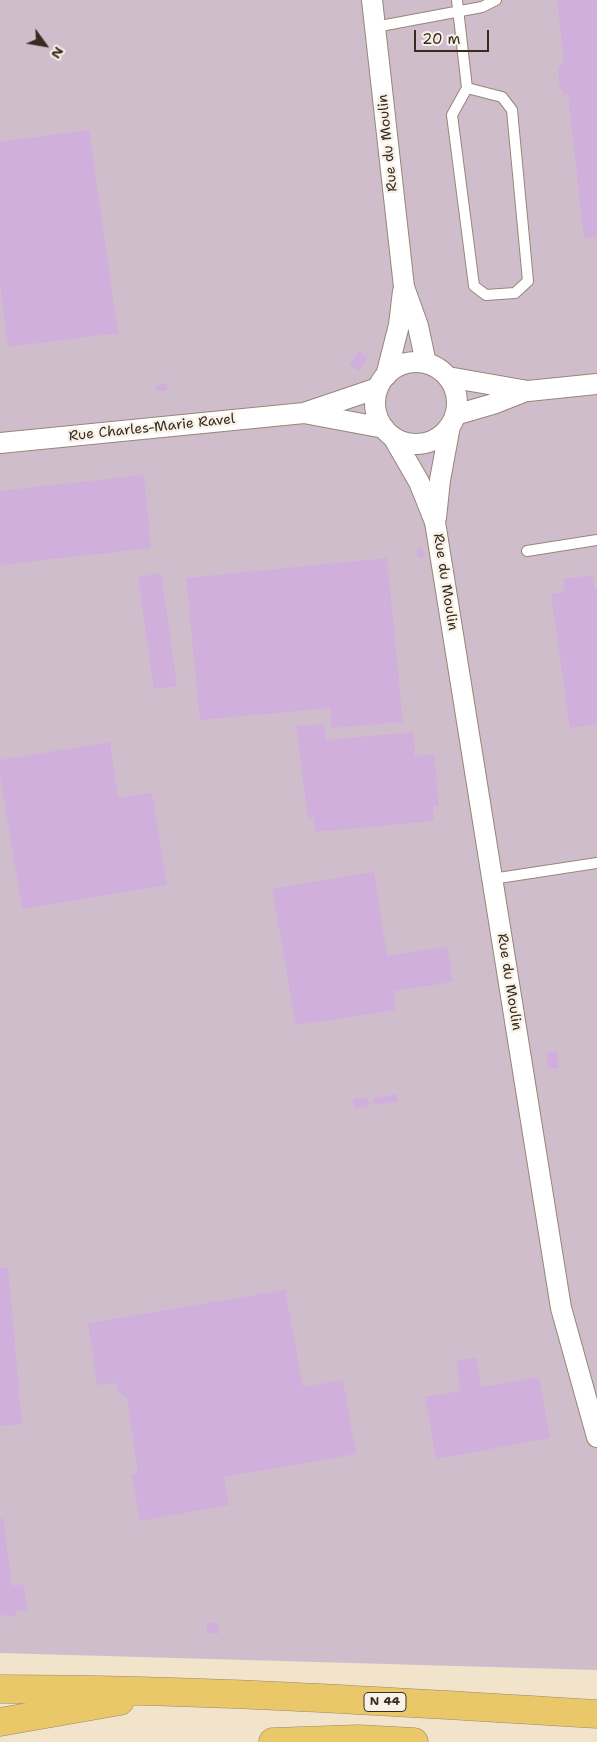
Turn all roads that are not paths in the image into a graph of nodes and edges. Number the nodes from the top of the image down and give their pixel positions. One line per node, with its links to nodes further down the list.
1 (372, 0): 5 (street, Rue du Moulin)
2 (457, 0): 4 (lane)
3 (496, 0): 4 (lane)
4 (458, 12): 5 (lane); 6 (lane)
5 (375, 27): 7 (street, Rue du Moulin)
6 (467, 88): 6 (lane)
7 (404, 287): 8 (street, Rue du Moulin); 10 (street, Rue du Moulin)
8 (426, 363): 9 (street); 10 (street)
9 (448, 377): 12 (street); 14 (street)
10 (382, 382): 13 (street, Rue Charles-Marie Ravel); 15 (street)
11 (597, 384): 12 (street)
12 (528, 391): 14 (street)
13 (304, 413): 15 (street, Rue Charles-Marie Ravel); 16 (street, Rue Charles-Marie Ravel)
14 (453, 420): 15 (street); 17 (street, Rue du Moulin)
15 (388, 432): 17 (street, Rue du Moulin)
16 (0, 443)
17 (435, 522): 21 (street, Rue du Moulin)
18 (597, 540): 19 (lane)
19 (527, 551)
20 (597, 863): 21 (lane)
21 (492, 879): 22 (street, Rue du Moulin)
22 (597, 1438)
23 (0, 1689): 24 (main road)
24 (173, 1691): 25 (main road, N 44); 26 (main road, N 44)
25 (597, 1714)
26 (0, 1722)
27 (272, 1742): 28 (main road)
28 (414, 1742)

